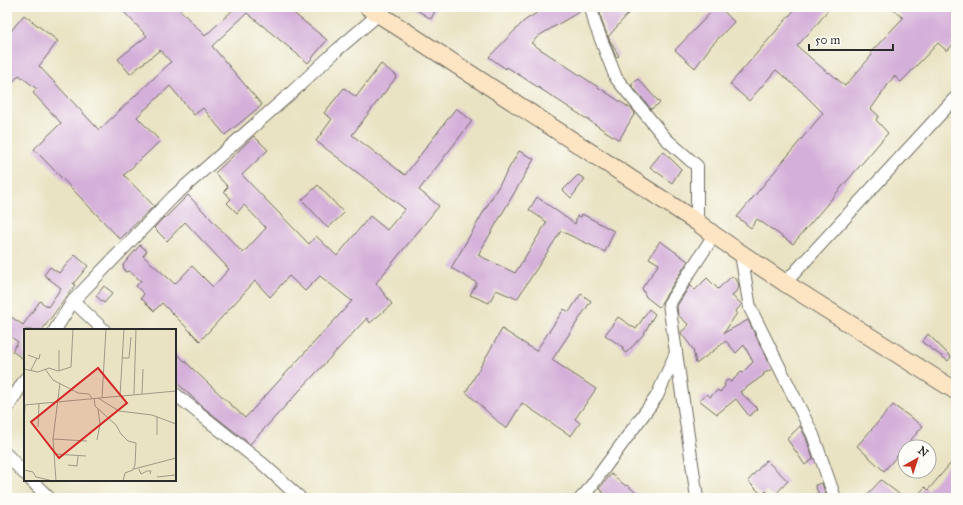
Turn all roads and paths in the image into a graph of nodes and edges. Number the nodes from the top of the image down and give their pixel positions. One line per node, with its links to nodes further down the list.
1 (591, 7): 4 (street)
2 (377, 9): 4 (main road); 8 (street)
3 (956, 97): 7 (street)
4 (697, 222): 5 (main road)
5 (714, 235): 6 (main road); 11 (street)
6 (740, 254): 7 (main road); 23 (street)
7 (785, 283): 13 (main road)
8 (73, 301): 9 (street); 10 (street)
9 (56, 329)
10 (103, 329)
11 (676, 353): 21 (street); 22 (street)
12 (24, 381): 15 (street)
13 (955, 390)
14 (176, 395): 20 (street)
15 (7, 409)
16 (7, 455): 17 (street)
17 (24, 473)
18 (32, 481): 19 (street)
19 (49, 498)
20 (300, 498)
21 (581, 498)
22 (697, 498)
23 (835, 498)

